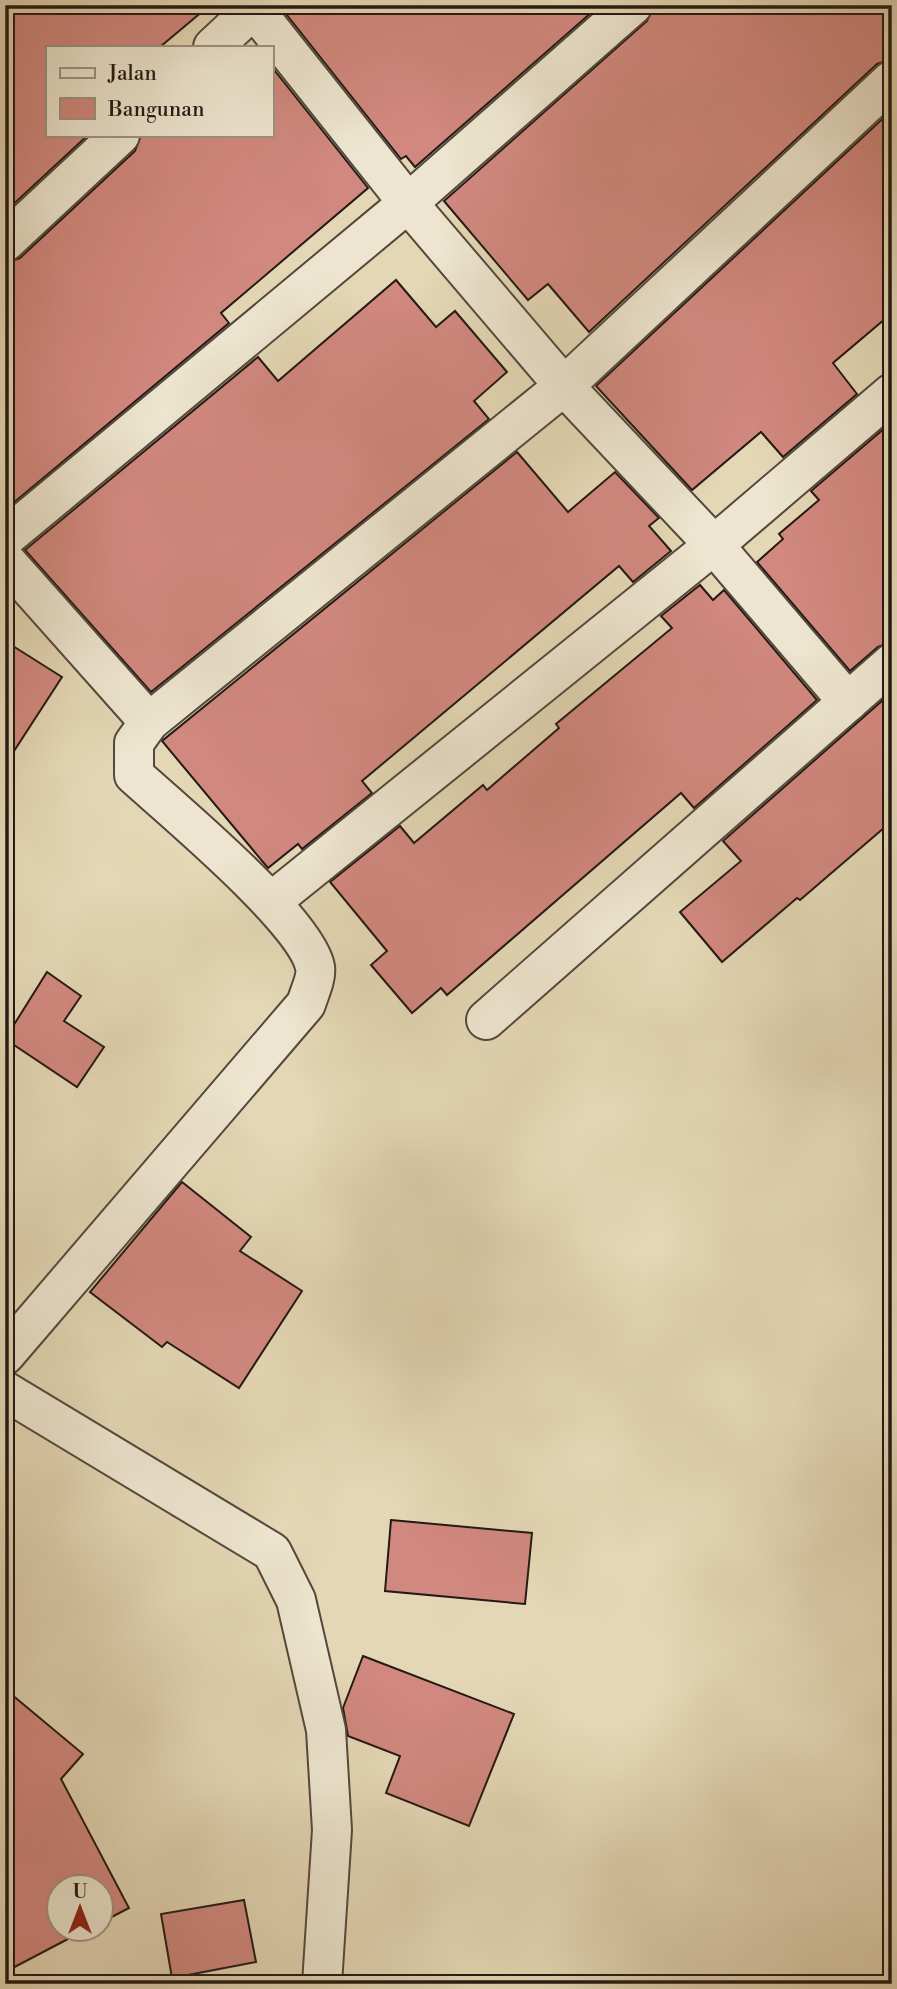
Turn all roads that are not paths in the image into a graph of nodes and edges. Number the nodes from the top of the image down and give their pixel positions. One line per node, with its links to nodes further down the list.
1 (633, 5): 6 (street)
2 (256, 7): 3 (street); 6 (street)
3 (214, 46)
4 (892, 80): 8 (street)
5 (119, 136): 7 (street)
6 (408, 203): 8 (street); 10 (street)
7 (5, 242)
8 (564, 386): 11 (street); 15 (street)
9 (892, 393): 11 (street)
10 (5, 538)
11 (715, 545): 14 (street); 16 (street)
12 (5, 560): 15 (street)
13 (892, 663): 14 (street)
14 (848, 702): 17 (street)
15 (149, 722): 16 (street)
16 (271, 902): 18 (street)
17 (486, 1020)
18 (5, 1355)
19 (5, 1391): 20 (street)
20 (322, 1984)

